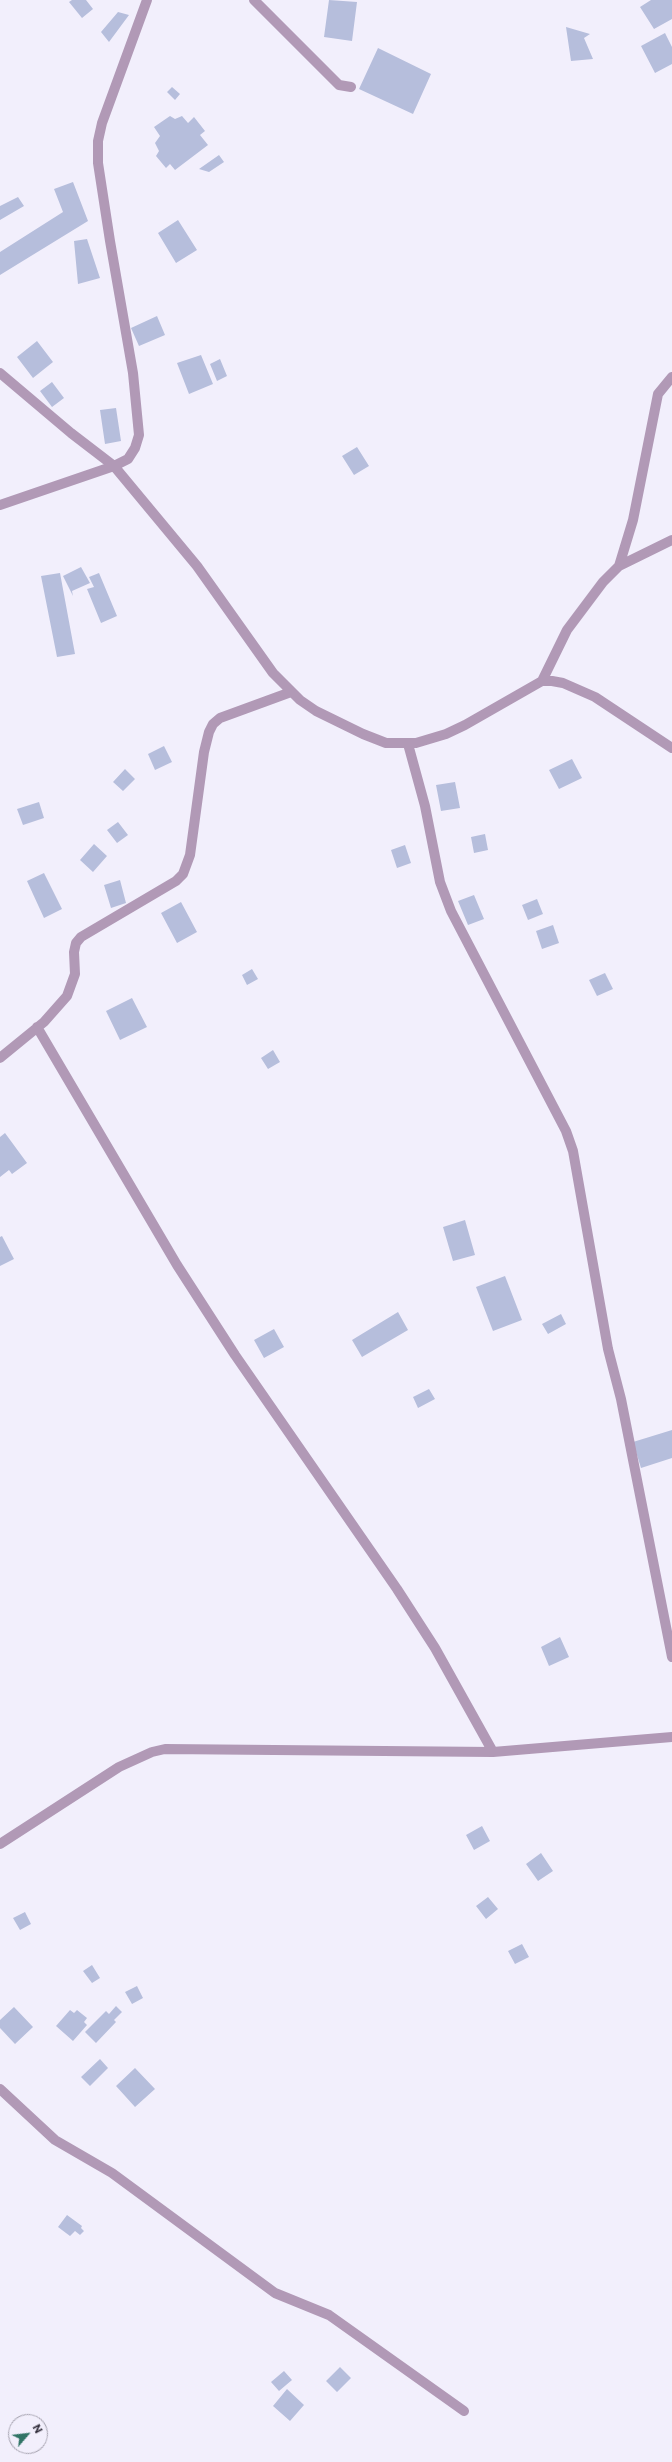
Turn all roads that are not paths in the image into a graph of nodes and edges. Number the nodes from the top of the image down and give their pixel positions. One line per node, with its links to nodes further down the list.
1 (147, 0): 6 (street)
2 (254, 0): 3 (street)
3 (351, 87)
4 (0, 373): 6 (street)
5 (672, 377): 9 (street)
6 (114, 466): 7 (street); 11 (street)
7 (0, 505)
8 (672, 540): 9 (street)
9 (619, 566): 10 (street)
10 (542, 681): 12 (street); 13 (street)
11 (291, 692): 12 (street); 14 (street)
12 (408, 744): 16 (street)
13 (672, 748)
14 (38, 1027): 15 (street); 18 (street)
15 (0, 1058)
16 (672, 1657)
17 (672, 1737): 18 (street)
18 (493, 1752): 19 (street)
19 (0, 1844)
20 (0, 2089): 21 (street)
21 (464, 2411)

